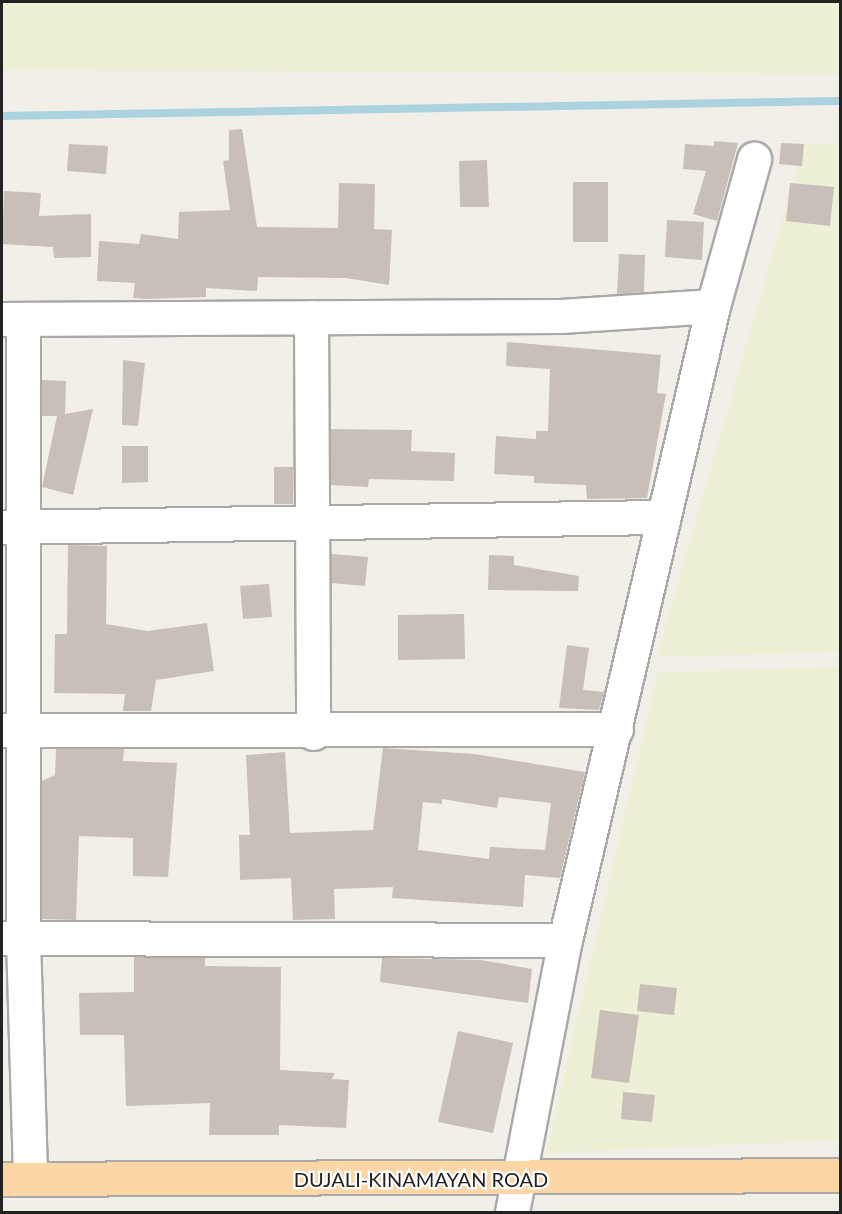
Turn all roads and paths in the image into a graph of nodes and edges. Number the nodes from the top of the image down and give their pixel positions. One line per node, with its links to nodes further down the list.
1 (754, 159): 2 (street)
2 (713, 306): 3 (street); 5 (street)
3 (311, 317): 4 (street); 6 (street)
4 (12, 319): 7 (street)
5 (662, 517): 6 (street); 8 (street)
6 (308, 520): 7 (street); 10 (street)
7 (14, 527): 9 (street)
8 (616, 729): 10 (street); 12 (street)
9 (12, 730): 10 (street); 11 (street)
10 (313, 732)
11 (12, 938): 12 (street); 14 (street)
12 (565, 940): 15 (street)
13 (840, 1175): 15 (main road, DUJALI-KINAMAYAN ROAD)
14 (16, 1179): 15 (main road, DUJALI-KINAMAYAN ROAD)
15 (520, 1179): 16 (street)
16 (512, 1212)

